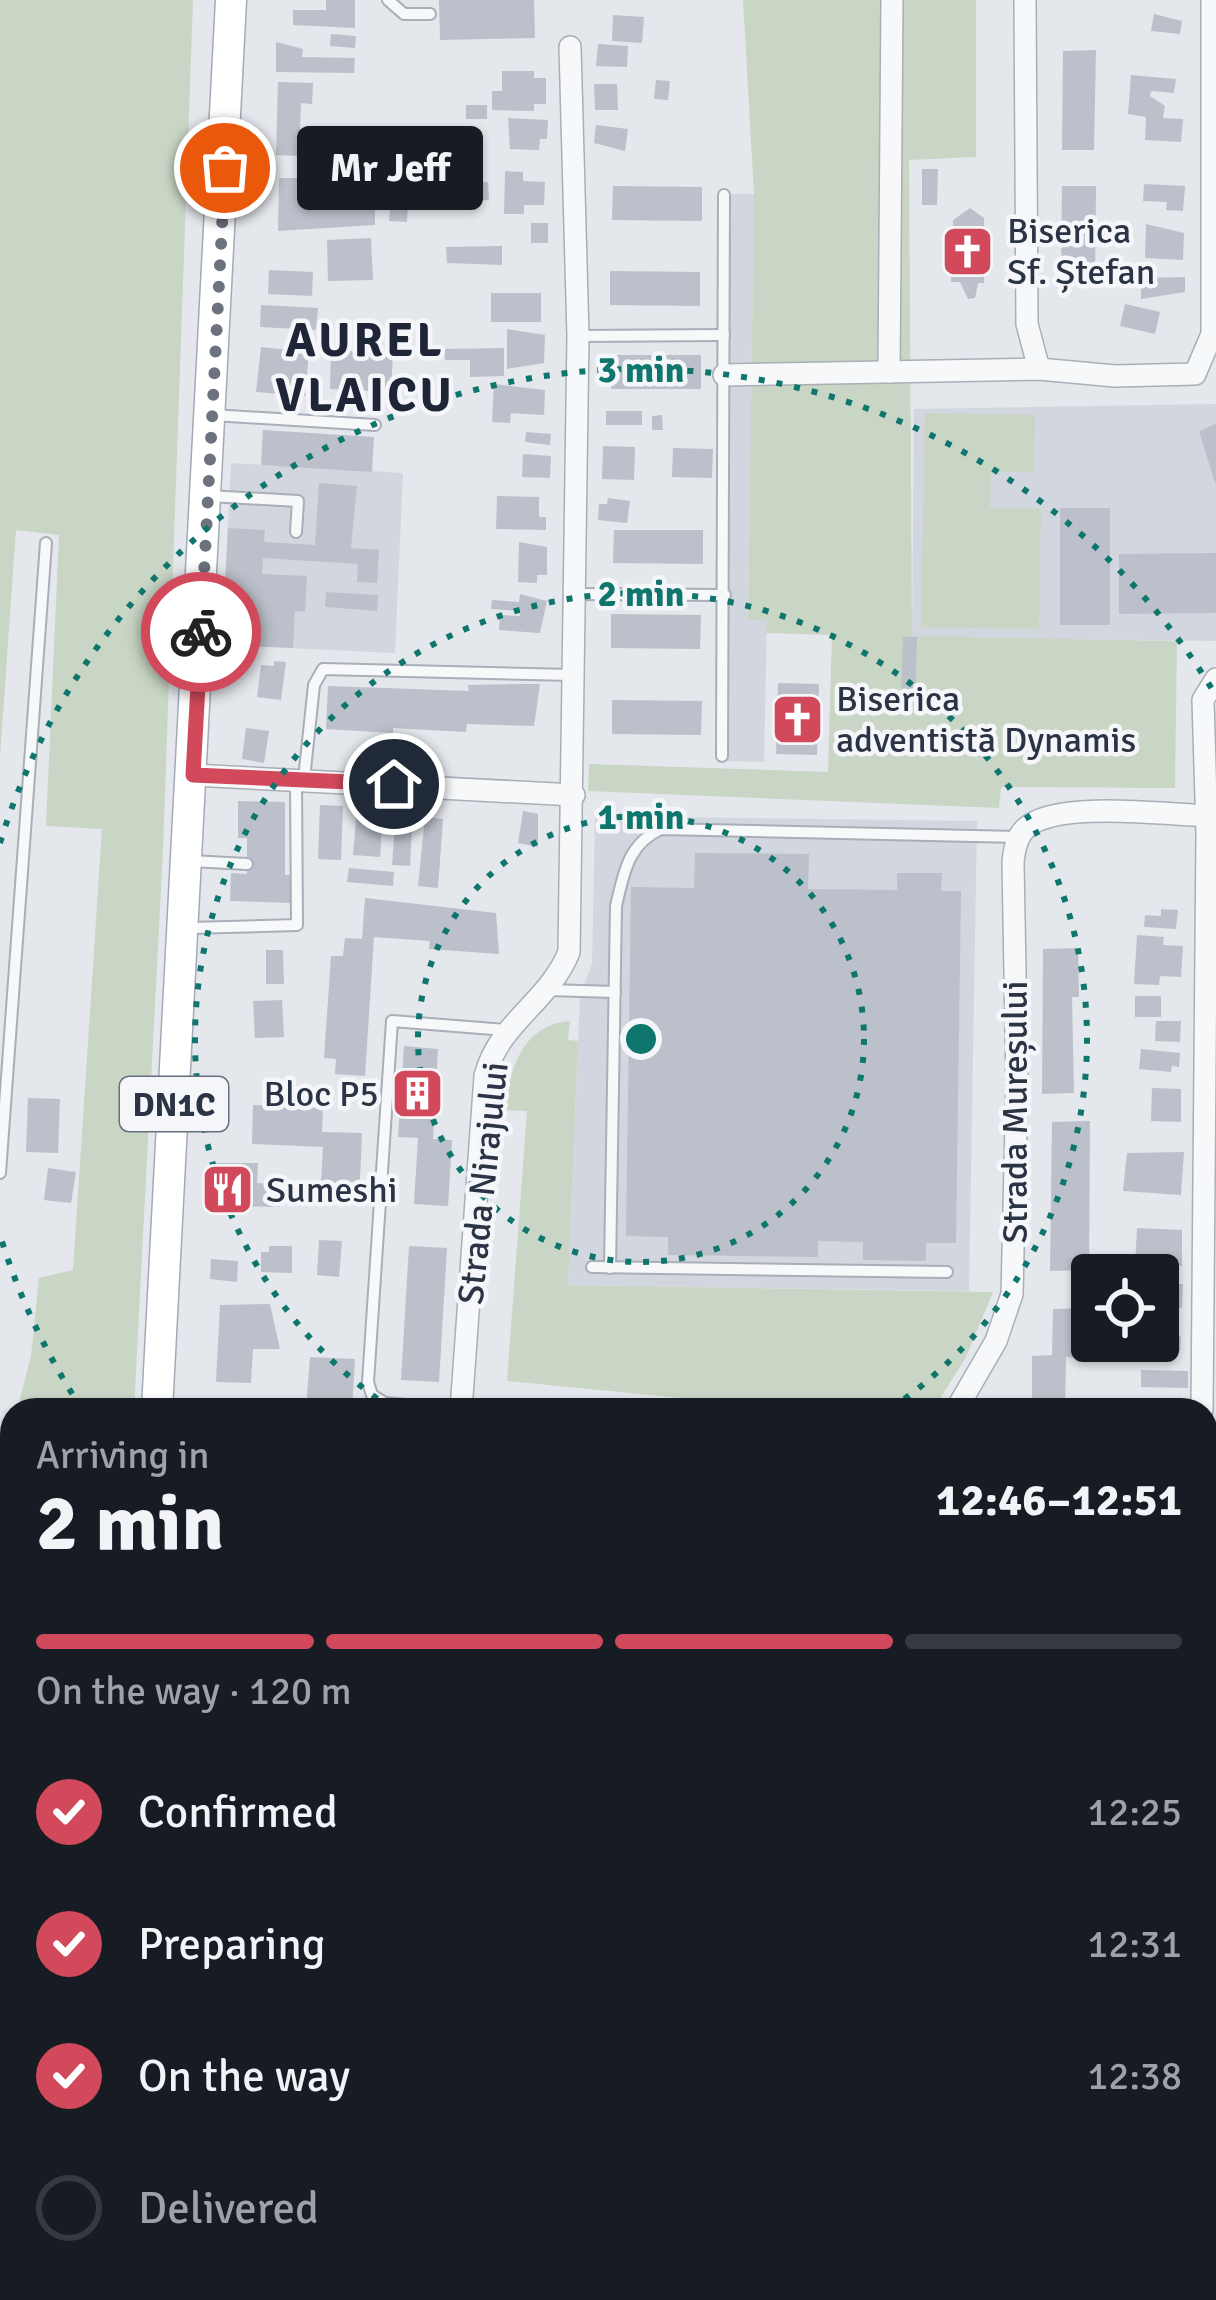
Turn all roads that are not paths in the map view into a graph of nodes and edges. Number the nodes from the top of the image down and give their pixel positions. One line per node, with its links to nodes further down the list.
1 (231, 0): 16 (main road, DN1C)
2 (388, 0): 6 (lane)
3 (892, 0): 14 (street)
4 (1025, 0): 13 (street)
5 (1212, 0): 8 (street)
6 (430, 14)
7 (570, 47): 12 (street, Strada Nirajului)
8 (1213, 194): 11 (street)
9 (724, 195): 10 (lane)
10 (724, 334): 12 (lane); 15 (lane)
11 (1214, 334): 13 (street)
12 (578, 336): 21 (street, Strada Nirajului)
13 (1039, 368): 14 (street)
14 (890, 372): 15 (street)
15 (724, 375): 22 (lane)
16 (213, 415): 17 (lane); 18 (main road, DN1C)
17 (375, 425)
18 (209, 496): 19 (lane); 26 (main road, DN1C)
19 (296, 532)
20 (46, 543): 38 (lane)
21 (576, 594): 22 (lane); 23 (street, Strada Nirajului)
22 (724, 595): 25 (lane)
23 (575, 675): 27 (lane); 28 (street, Strada Nirajului)
24 (1216, 679): 29 (street)
25 (722, 756)
26 (193, 775): 27 (street); 31 (main road, DN1C)
27 (300, 779): 28 (street); 33 (lane)
28 (574, 795): 34 (street, Strada Nirajului)
29 (1212, 816): 30 (street); 37 (street)
30 (1019, 837): 35 (lane); 45 (street, Strada Mureșului)
31 (188, 861): 32 (lane); 33 (main road, DN1C)
32 (247, 864)
33 (184, 928): 42 (main road, DN1C)
34 (549, 990): 35 (lane); 36 (street, Strada Nirajului)
35 (615, 992): 40 (lane)
36 (506, 1030): 43 (lane); 44 (street, Strada Nirajului)
37 (1211, 1073): 46 (street)
38 (0, 1173)
39 (592, 1268): 40 (lane)
40 (610, 1268): 41 (lane)
41 (946, 1271)
42 (158, 1398)
43 (377, 1398)
44 (461, 1398)
45 (963, 1398)
46 (1202, 1398)

